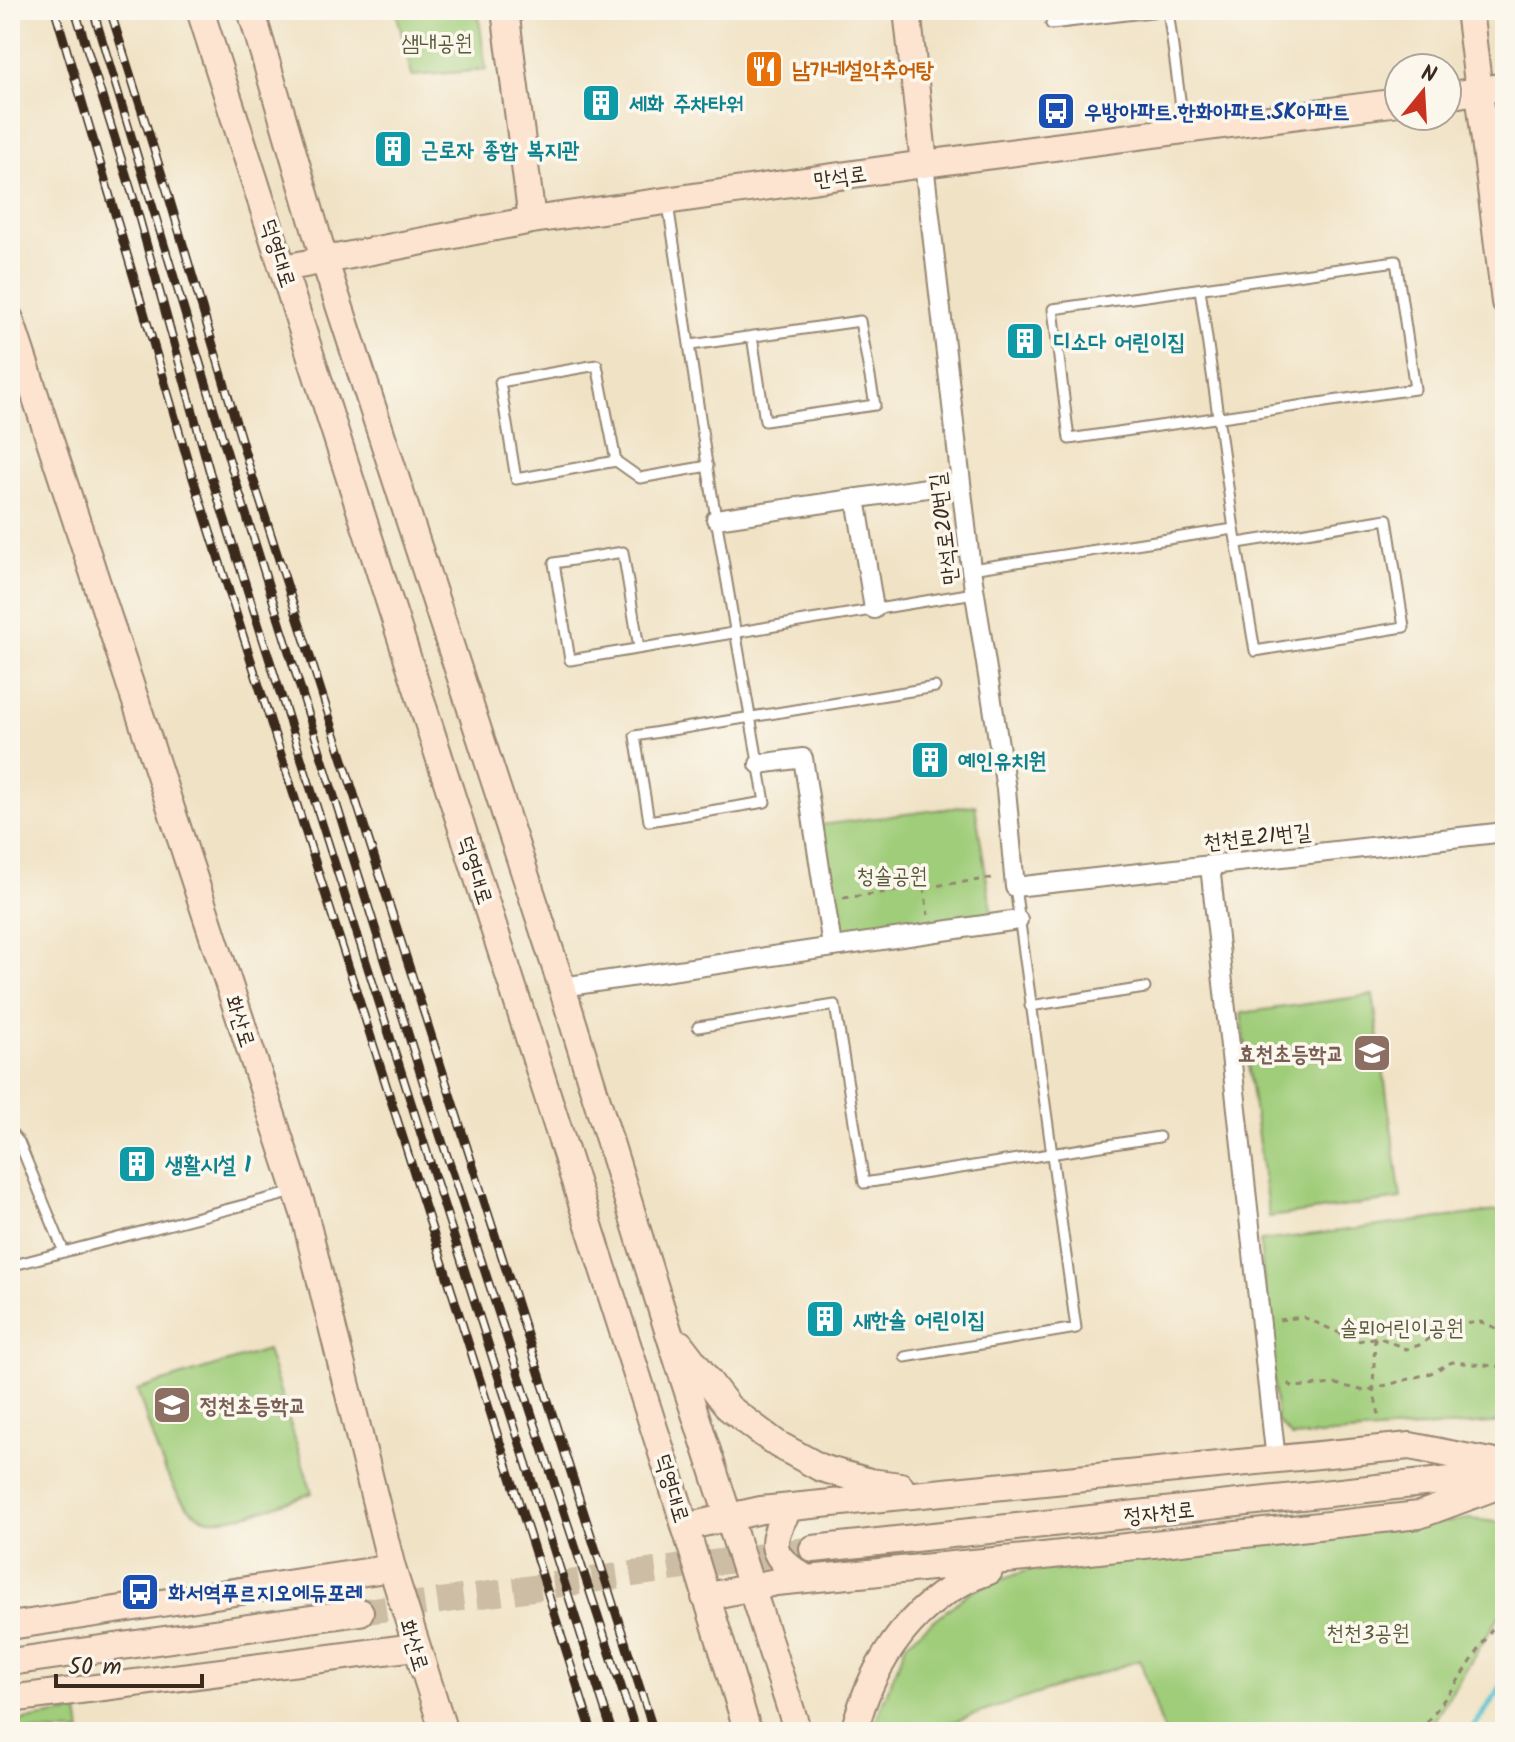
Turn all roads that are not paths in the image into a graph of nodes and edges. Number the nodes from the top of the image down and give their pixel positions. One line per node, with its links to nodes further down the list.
1 (200, 10): 17 (street, 덕영대로)
2 (251, 10): 16 (street, 덕영대로)
3 (505, 10): 15 (street)
4 (907, 10): 13 (street)
5 (1168, 10): 7 (lane); 12 (lane)
6 (1469, 10): 9 (street)
7 (1051, 24)
8 (1505, 86): 9 (street)
9 (1479, 91): 10 (street); 19 (street)
10 (1463, 94)
11 (1383, 104): 12 (street, 만석로)
12 (1185, 130): 13 (street, 만석로)
13 (924, 164): 14 (street, 만석로); 26 (street, 만석로20번길)
14 (668, 201): 15 (street, 만석로); 22 (lane)
15 (532, 220): 16 (street, 만석로)
16 (324, 259): 17 (street, 만석로); 44 (street, 덕영대로)
17 (284, 268): 63 (street, 덕영대로)
18 (1200, 289): 23 (lane); 23 (lane); 23 (lane)
19 (1505, 302)
20 (10, 319): 51 (street, 화산로)
21 (752, 336): 21 (lane); 22 (lane)
22 (691, 345): 25 (lane)
23 (1219, 417): 29 (lane)
24 (616, 461): 24 (lane); 25 (lane)
25 (708, 466): 28 (lane)
26 (961, 483): 27 (street); 31 (street, 만석로20번길)
27 (856, 498): 28 (street); 33 (street)
28 (716, 519): 34 (lane)
29 (1234, 529): 30 (lane); 31 (lane)
30 (1238, 543): 30 (lane)
31 (971, 569): 32 (street, 만석로20번길)
32 (974, 593): 33 (lane); 41 (street, 만석로20번길)
33 (874, 609): 34 (lane)
34 (735, 633): 35 (lane); 37 (lane)
35 (639, 648): 35 (lane)
36 (935, 687): 37 (lane)
37 (751, 718): 38 (lane); 38 (lane)
38 (759, 764): 43 (street)
39 (1505, 832): 40 (street, 천천로21번길)
40 (1210, 866): 41 (street, 천천로21번길); 56 (street)
41 (1014, 881): 42 (lane)
42 (1018, 920): 43 (street); 46 (lane)
43 (832, 946): 44 (street)
44 (562, 987): 54 (street, 덕영대로)
45 (1145, 988): 46 (lane)
46 (1030, 1006): 50 (lane)
47 (698, 1027): 50 (lane)
48 (10, 1131): 52 (lane)
49 (1159, 1137): 50 (lane)
50 (1052, 1153): 55 (lane)
51 (297, 1191): 52 (lane); 66 (street, 화산로)
52 (64, 1252): 53 (lane)
53 (10, 1266)
54 (667, 1327): 60 (street); 62 (street, 덕영대로)
55 (905, 1357)
56 (1276, 1460): 57 (street); 60 (street)
57 (1505, 1465)
58 (1505, 1475): 64 (street, 정자천로)
59 (1505, 1483): 65 (street)
60 (952, 1492): 61 (street)
61 (790, 1507): 62 (street); 67 (street)
62 (728, 1516): 63 (street); 68 (street, 덕영대로)
63 (685, 1527): 69 (street, 덕영대로)
64 (813, 1549)
65 (1025, 1558): 67 (street); 78 (street)
66 (392, 1568): 71 (street); 72 (street, 화산로)
67 (807, 1579): 68 (street)
68 (751, 1587): 69 (street); 77 (street, 덕영대로)
69 (705, 1597): 76 (street, 덕영대로)
70 (360, 1612): 73 (street)
71 (10, 1626)
72 (415, 1647): 74 (street); 75 (street, 화산로)
73 (10, 1662)
74 (10, 1699)
75 (444, 1732)
76 (748, 1732)
77 (798, 1732)
78 (854, 1732)

